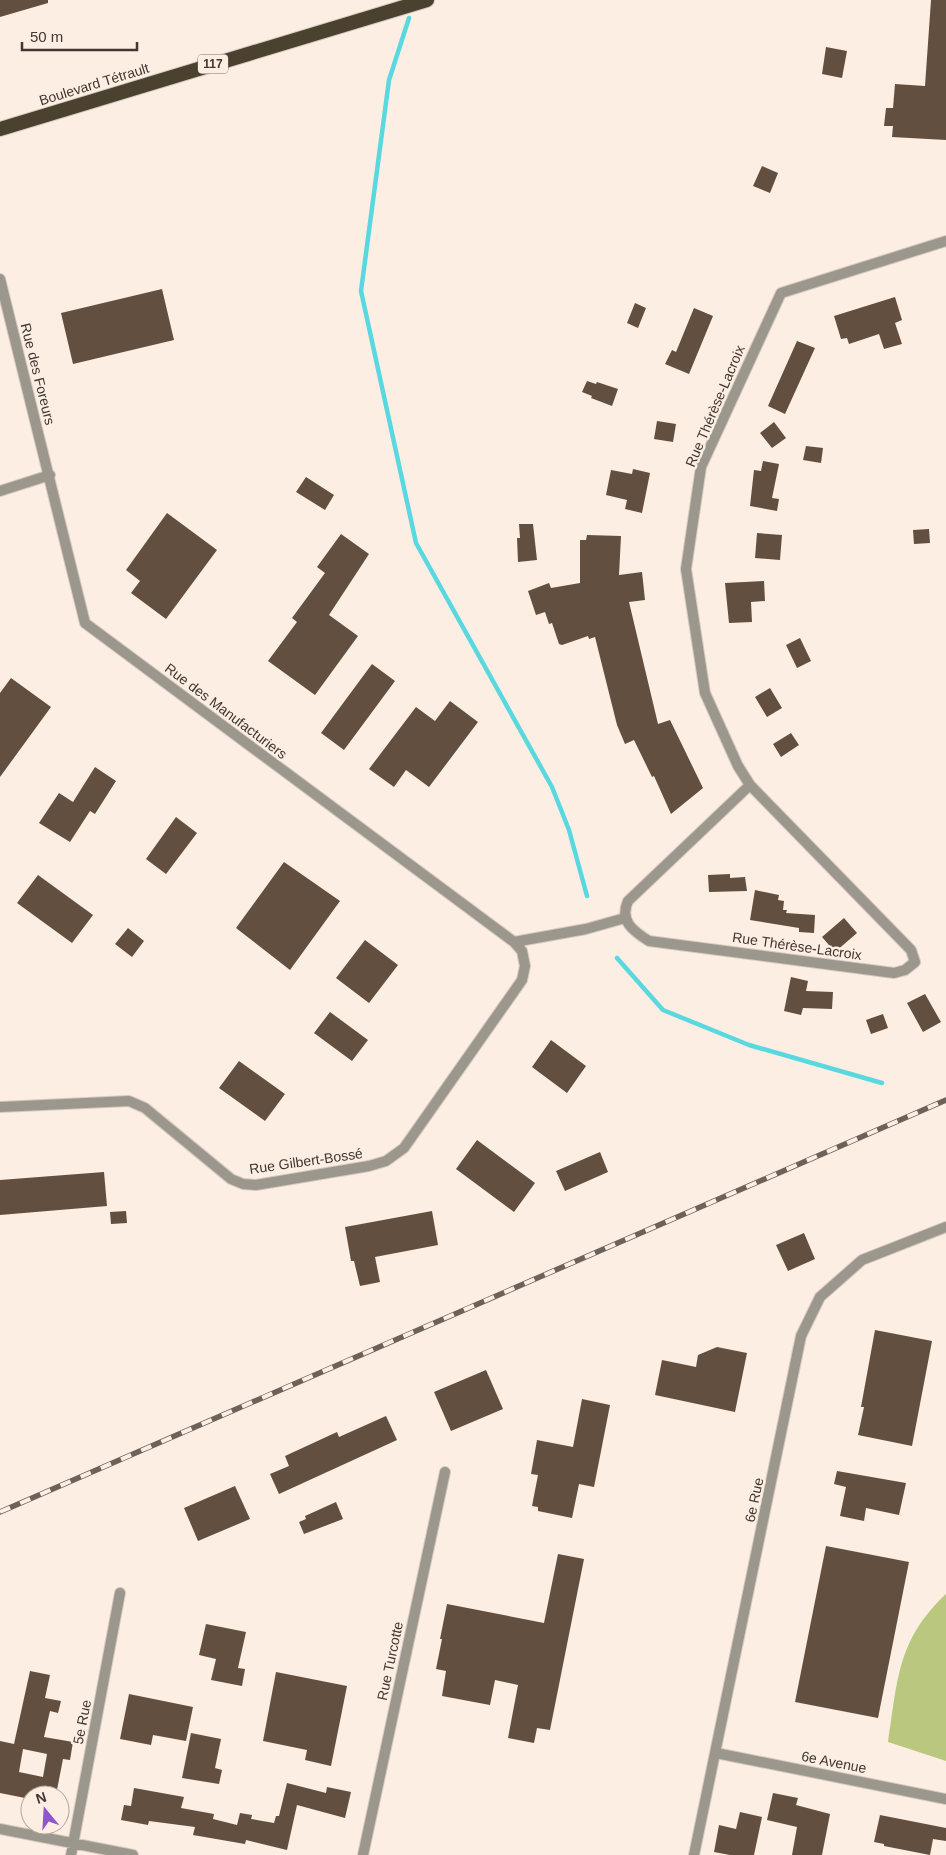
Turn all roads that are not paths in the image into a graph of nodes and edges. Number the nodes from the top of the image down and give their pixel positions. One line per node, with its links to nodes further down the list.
1 (427, 0): 2 (highway, Boulevard Tétrault / 117)
2 (0, 129)
3 (946, 241): 7 (street, Rue Thérèse-Lacroix)
4 (0, 279): 5 (street, Rue des Foreurs)
5 (50, 475): 6 (street); 9 (street, Rue des Manufacturiers)
6 (0, 491)
7 (750, 785): 8 (street); 8 (street, Rue Thérèse-Lacroix)
8 (625, 918): 9 (street)
9 (514, 942): 10 (street, Rue des Manufacturiers)
10 (522, 980): 11 (street, Rue Gilbert-Bossé)
11 (0, 1107)
12 (946, 1227): 15 (street, 6e Rue)
13 (444, 1472): 21 (street, Rue Turcotte)
14 (120, 1593): 18 (street, 5e Rue)
15 (716, 1753): 16 (street, 6e Avenue); 22 (street, 6e Rue)
16 (946, 1798)
17 (0, 1829): 18 (street)
18 (73, 1842): 19 (street, 5e Rue); 20 (street)
19 (71, 1855)
20 (132, 1855)
21 (363, 1855)
22 (694, 1855)

